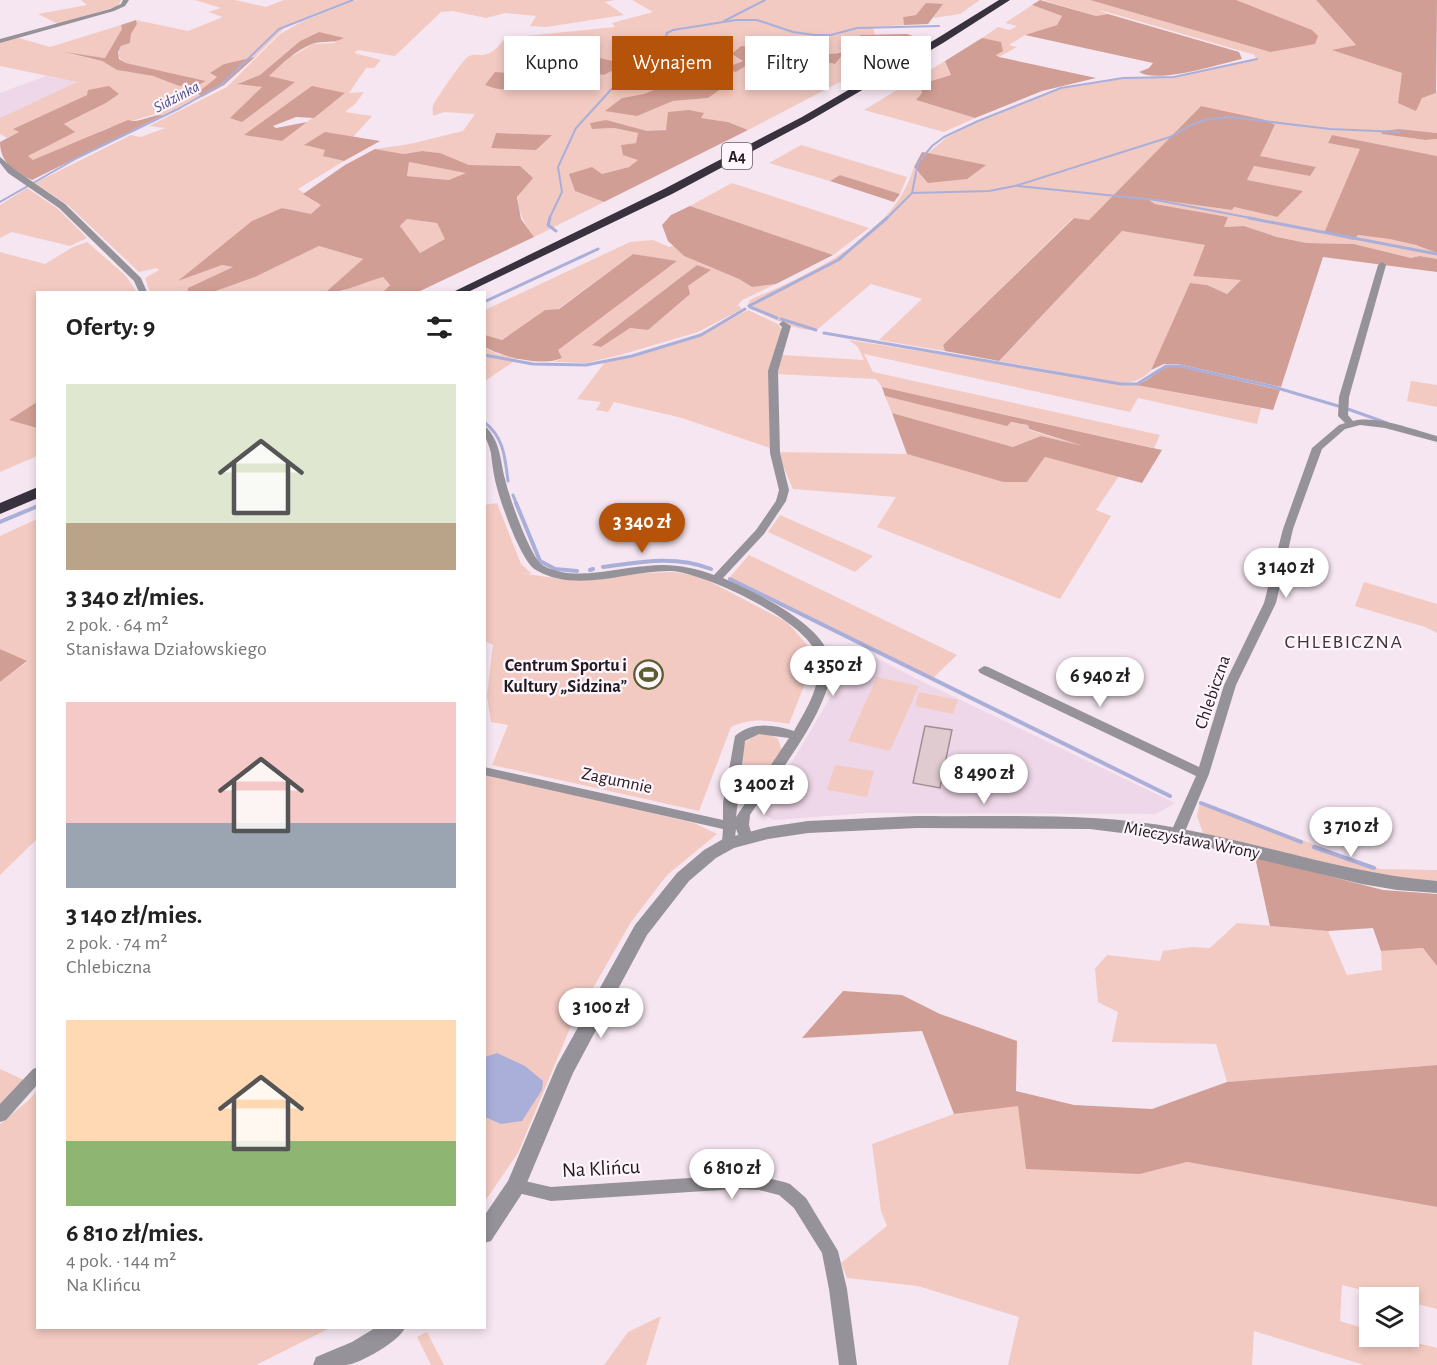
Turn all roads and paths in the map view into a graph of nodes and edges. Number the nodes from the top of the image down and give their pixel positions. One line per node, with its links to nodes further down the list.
1 (126, 0): 4 (street)
2 (1005, 0): 8 (highway, A4)
3 (1019, 0): 9 (highway, A4)
4 (0, 41)
5 (0, 159): 7 (street)
6 (1382, 265): 11 (street)
7 (143, 291)
8 (461, 291)
9 (483, 291)
10 (783, 324): 18 (street)
11 (1350, 423): 13 (street); 22 (street, Chlebiczna)
12 (486, 433): 18 (street)
13 (1437, 439)
14 (36, 481): 16 (highway)
15 (36, 493): 17 (highway)
16 (0, 497)
17 (0, 509)
18 (716, 579): 20 (street)
19 (984, 670): 22 (street)
20 (797, 735): 23 (street); 23 (street)
21 (486, 771): 23 (street, Zagumnie)
22 (1203, 774): 24 (street, Chlebiczna)
23 (736, 833): 24 (street, Mieczysława Wrony); 28 (street, Mieczysława Wrony)
24 (1177, 834): 25 (street, Mieczysława Wrony)
25 (1437, 887)
26 (36, 1075): 27 (street)
27 (0, 1115)
28 (516, 1186): 29 (street, Mieczysława Wrony); 32 (street, Na Klińcu)
29 (486, 1231)
30 (392, 1329): 31 (street)
31 (324, 1365)
32 (848, 1365)

